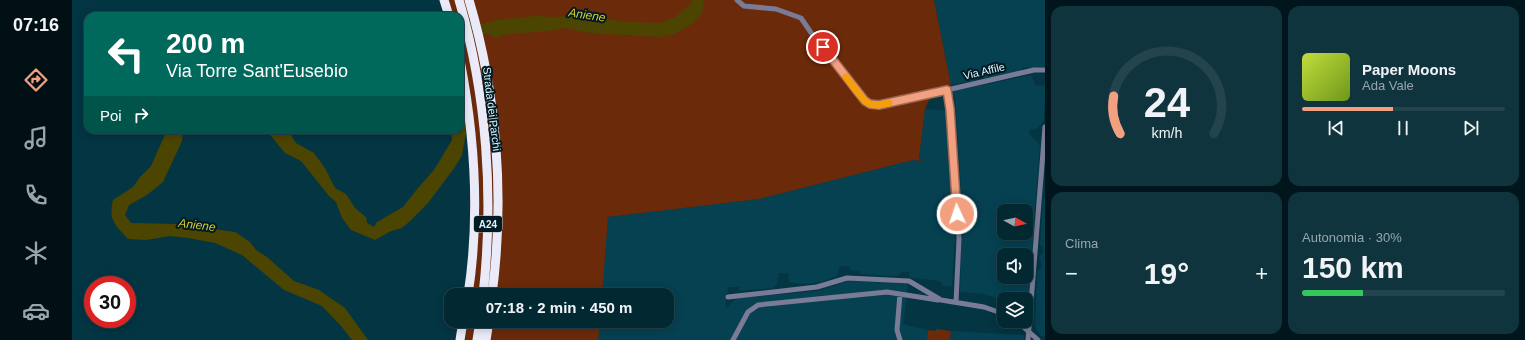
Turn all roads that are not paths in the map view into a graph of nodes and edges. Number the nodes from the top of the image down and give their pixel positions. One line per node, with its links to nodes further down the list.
1 (444, 0): 4 (highway)
2 (453, 0): 4 (highway, Strada dei Parchi / A24)
3 (737, 0): 10 (street, Via Affile)
4 (459, 9)
5 (464, 20): 16 (highway)
6 (464, 25): 12 (highway, Strada dei Parchi / A24)
7 (464, 45): 12 (highway, Strada dei Parchi / A24)
8 (1045, 70): 10 (street, Via Affile)
9 (464, 81): 12 (highway)
10 (947, 90): 20 (street)
11 (1045, 128): 28 (street)
12 (480, 153): 13 (highway); 14 (highway, Strada dei Parchi / A24); 15 (highway, Strada dei Parchi / A24)
13 (469, 288)
14 (479, 288)
15 (484, 288)
16 (492, 288)
17 (900, 294): 19 (street); 34 (street); 35 (street)
18 (728, 297): 19 (street)
19 (941, 300): 20 (street)
20 (956, 302): 21 (street)
21 (997, 312)
22 (462, 328): 29 (highway)
23 (466, 328): 30 (highway)
24 (473, 328): 31 (highway)
25 (479, 328): 32 (highway)
26 (488, 328): 33 (highway)
27 (1025, 328): 28 (street)
28 (1029, 331): 36 (street); 37 (street)
29 (460, 340)
30 (464, 340)
31 (472, 340)
32 (477, 340)
33 (486, 340)
34 (733, 340)
35 (900, 340)
36 (1028, 340)
37 (1038, 340)

